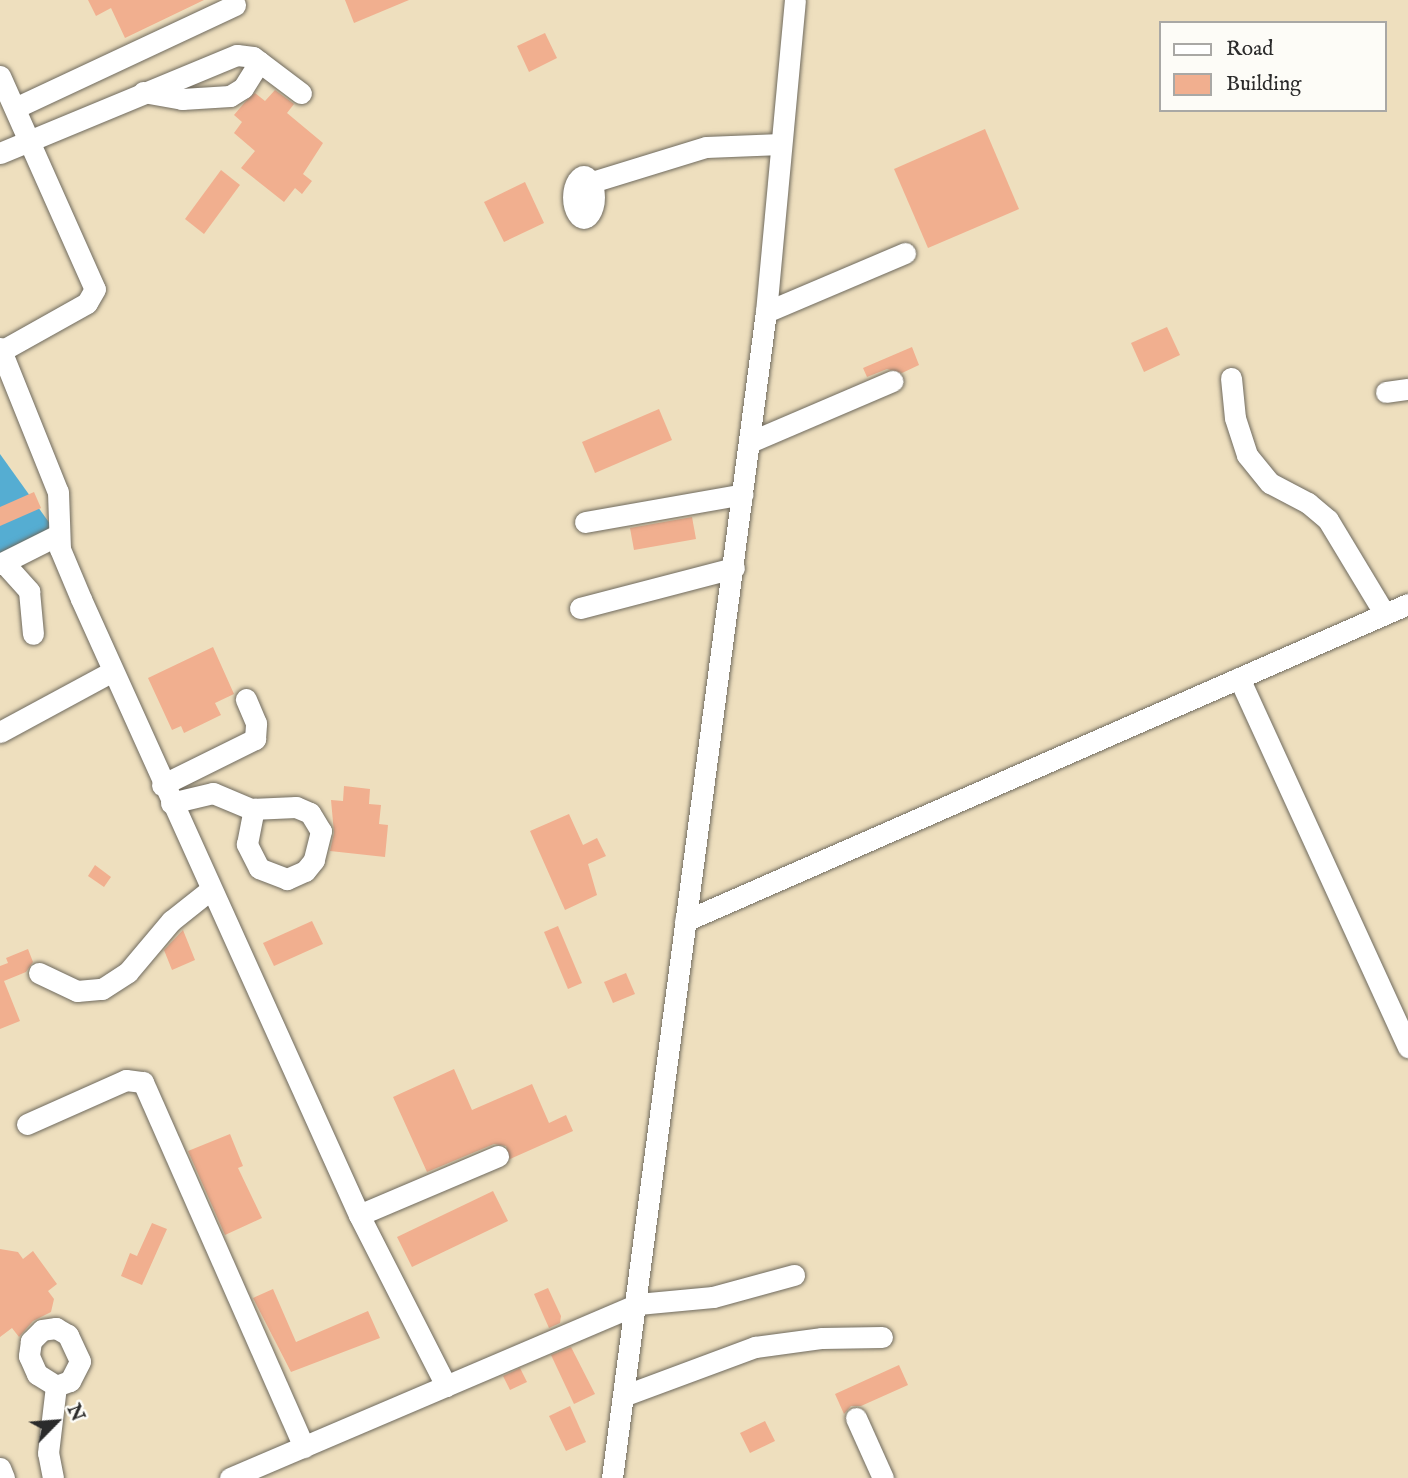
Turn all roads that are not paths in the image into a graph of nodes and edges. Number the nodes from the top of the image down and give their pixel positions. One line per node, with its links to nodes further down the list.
1 (796, 0): 9 (street)
2 (234, 5): 7 (street)
3 (260, 62): 5 (street); 5 (street); 6 (street)
4 (0, 76): 7 (street)
5 (143, 92): 8 (street)
6 (300, 93)
7 (15, 108): 8 (street)
8 (30, 140): 10 (street); 14 (street)
9 (781, 144): 11 (street); 13 (street)
10 (0, 153)
11 (592, 182)
12 (905, 253): 13 (street)
13 (766, 312): 19 (street)
14 (0, 349): 22 (street)
15 (1231, 378): 27 (street)
16 (892, 381): 19 (street)
17 (1408, 389): 18 (street)
18 (1386, 392)
19 (750, 442): 20 (street)
20 (743, 494): 21 (street); 24 (street)
21 (584, 522)
22 (58, 534): 23 (street); 29 (street)
23 (2, 563): 28 (street)
24 (734, 568): 26 (street); 36 (street)
25 (1408, 604): 27 (street)
26 (580, 608)
27 (1384, 613): 30 (street)
28 (33, 634)
29 (113, 671): 32 (street); 33 (street)
30 (1239, 678): 36 (street); 38 (street)
31 (246, 699): 33 (street)
32 (0, 732)
33 (167, 794): 34 (street); 35 (street)
34 (254, 809)
35 (210, 890): 37 (street); 41 (street)
36 (685, 921): 43 (street)
37 (39, 973)
38 (1408, 1048)
39 (26, 1124): 49 (street)
40 (498, 1156): 41 (street)
41 (359, 1215): 46 (street)
42 (794, 1275): 43 (street)
43 (638, 1304): 46 (street); 47 (street)
44 (882, 1337): 47 (street)
45 (57, 1386): 52 (street)
46 (446, 1386): 49 (street)
47 (623, 1396): 54 (street)
48 (856, 1418): 55 (street)
49 (304, 1447): 53 (street)
50 (0, 1468): 51 (street)
51 (4, 1478)
52 (52, 1478)
53 (230, 1478)
54 (612, 1478)
55 (883, 1478)

